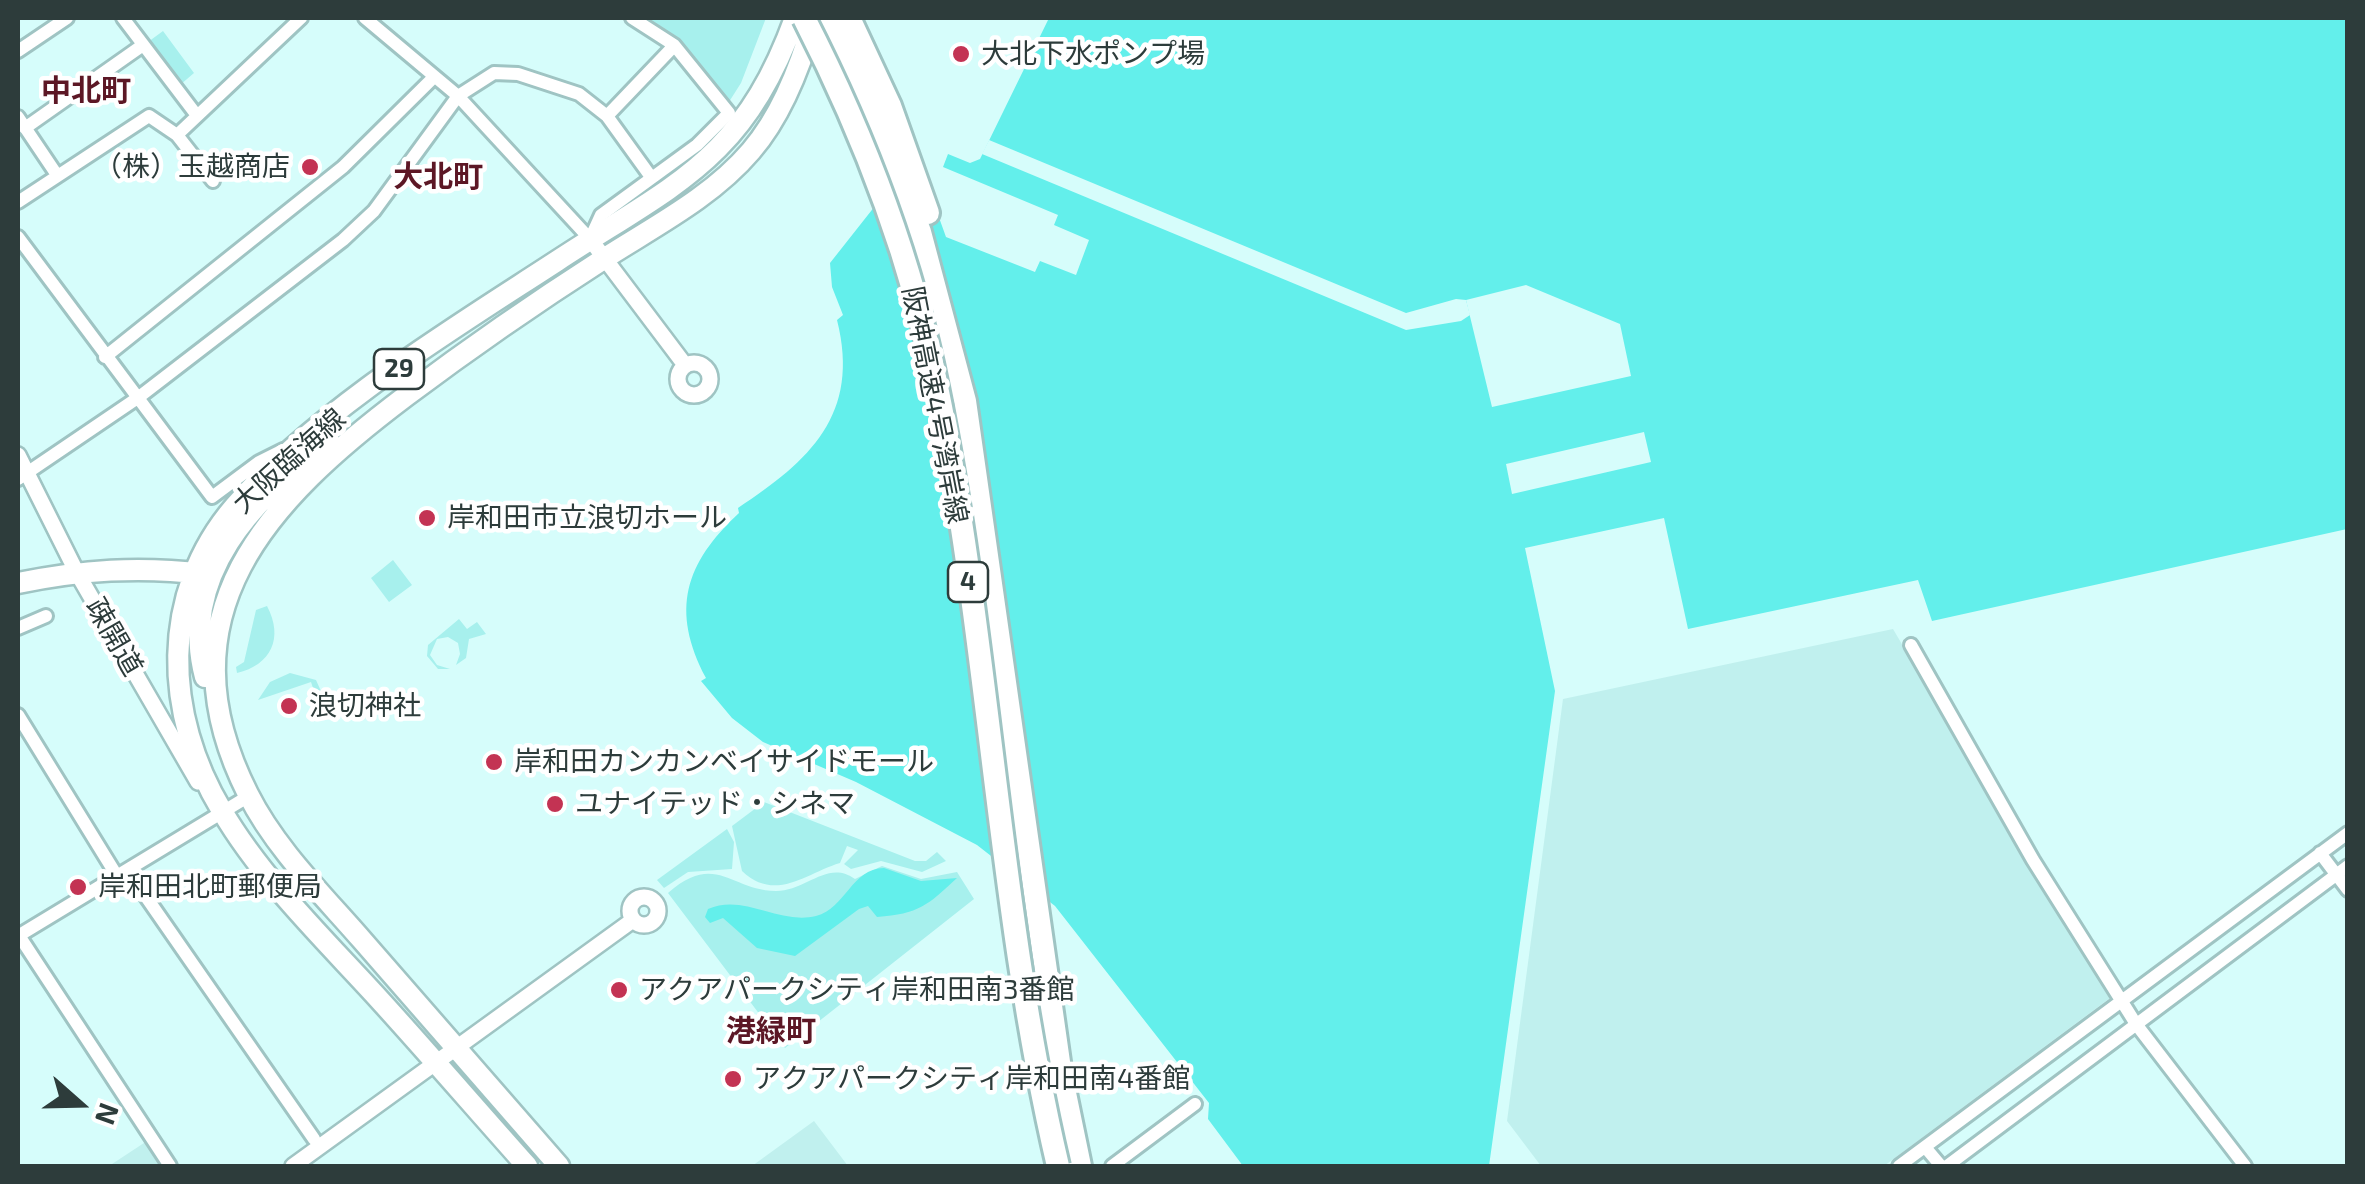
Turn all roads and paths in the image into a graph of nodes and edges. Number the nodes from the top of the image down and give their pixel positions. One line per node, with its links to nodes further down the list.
1 (67, 18): 12 (street)
2 (123, 18): 11 (street)
3 (301, 18): 16 (street)
4 (366, 18): 14 (street)
5 (632, 18): 21 (street)
6 (792, 18): 23 (highway, 4, bridge); 25 (main road, 大阪臨海線 / 29)
7 (804, 18): 23 (highway, 阪神高速4号湾岸線 / 4, bridge)
8 (814, 18): 27 (main road, 大阪臨海線 / 29)
9 (828, 18): 31 (highway, 阪神高速4号湾岸線 / 4)
10 (849, 18): 31 (highway, 4)
11 (143, 45): 16 (street); 18 (street)
12 (19, 46)
13 (671, 48): 17 (street)
14 (434, 77): 15 (street); 28 (street)
15 (458, 96): 17 (street); 25 (street); 30 (street)
16 (195, 112): 19 (street)
17 (606, 116): 21 (street)
18 (21, 123): 20 (street)
19 (176, 135): 20 (street); 22 (street)
20 (57, 174): 24 (street)
21 (651, 177): 25 (street)
22 (212, 181)
23 (883, 196): 66 (highway, 阪神高速4号湾岸線 / 4, bridge)
24 (18, 202)
25 (590, 239): 27 (street); 33 (main road, 大阪臨海線 / 29)
26 (18, 240): 28 (street)
27 (605, 258): 29 (street); 32 (main road, 大阪臨海線 / 29)
28 (105, 357): 30 (street)
29 (685, 365)
30 (138, 397): 33 (street); 35 (street)
31 (965, 401): 67 (highway, 阪神高速4号湾岸線 / 4)
32 (350, 438): 37 (main road); 42 (main road, 大阪臨海線 / 29)
33 (299, 443): 37 (main road, 大阪臨海線 / 29)
34 (18, 455): 35 (street, 疎開道)
35 (22, 476): 36 (street, 疎開道)
36 (76, 571): 37 (main road); 38 (main road); 45 (street, 疎開道)
37 (202, 574): 42 (main road); 45 (main road, 大阪臨海線 / 29)
38 (18, 583)
39 (46, 616): 40 (street)
40 (18, 628)
41 (1911, 645): 54 (street)
42 (215, 703): 44 (main road, 大阪臨海線 / 29)
43 (18, 715): 49 (street)
44 (249, 796): 45 (street); 56 (main road, 大阪臨海線 / 29)
45 (222, 812): 49 (street); 57 (main road, 大阪臨海線 / 29)
46 (2348, 832): 47 (street)
47 (2320, 853): 48 (street); 54 (street)
48 (2342, 870): 51 (street); 55 (street)
49 (117, 876): 53 (street)
50 (133, 878): 59 (street)
51 (2348, 890)
52 (633, 920): 56 (street)
53 (18, 935): 62 (street)
54 (2122, 1001): 55 (street); 60 (street)
55 (2136, 1024): 69 (street); 70 (street)
56 (458, 1050): 57 (street); 65 (main road, 大阪臨海線 / 29)
57 (438, 1064): 63 (street); 64 (main road, 大阪臨海線 / 29)
58 (1195, 1104): 61 (street)
59 (314, 1139)
60 (1925, 1147): 68 (street); 69 (street)
61 (1117, 1165)
62 (170, 1166)
63 (293, 1166)
64 (527, 1166)
65 (560, 1166)
66 (1058, 1166)
67 (1080, 1166)
68 (1899, 1166)
69 (1944, 1166)
70 (2245, 1166)

